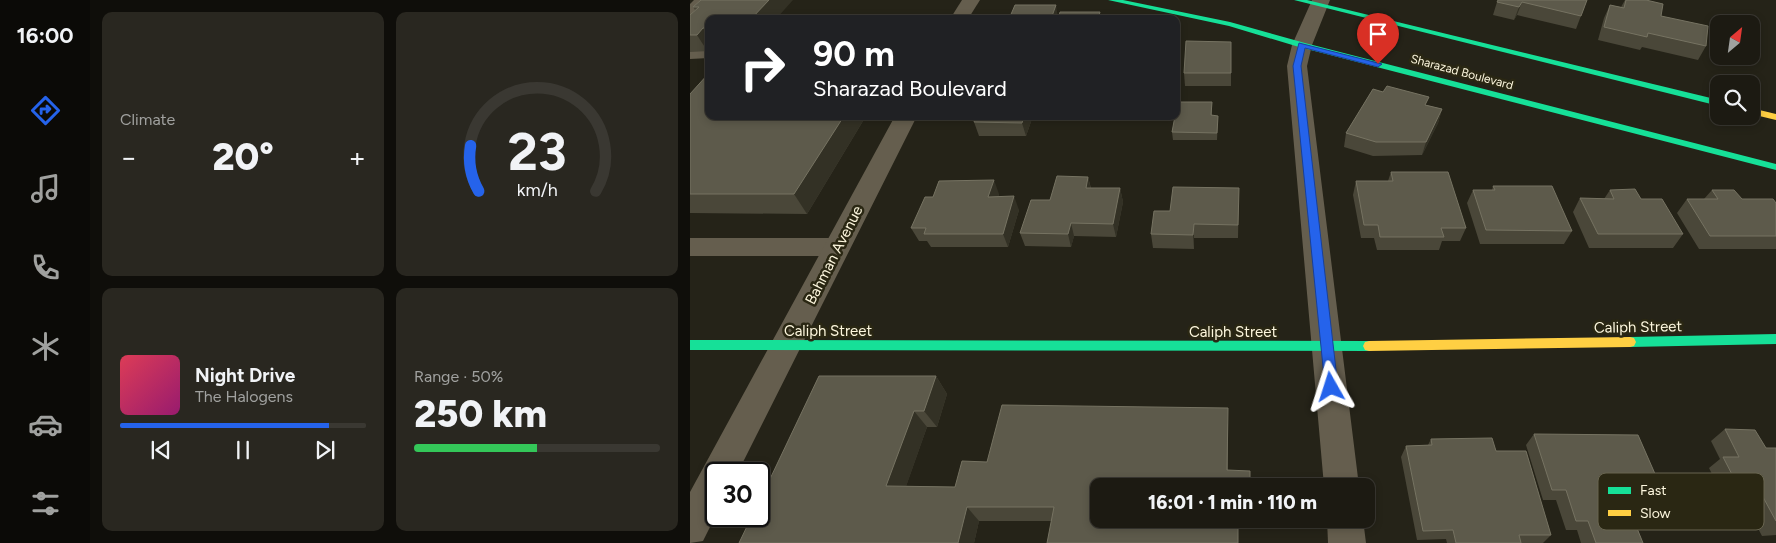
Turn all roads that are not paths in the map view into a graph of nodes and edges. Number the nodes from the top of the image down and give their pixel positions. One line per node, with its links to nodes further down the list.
1 (703, 0): 5 (lane)
2 (971, 0): 6 (street)
3 (1112, 0): 7 (street, Sharazad Boulevard)
4 (1312, 2): 7 (street); 10 (street)
5 (690, 12)
6 (962, 15)
7 (1302, 44): 14 (street, Sharazad Boulevard); 20 (street)
8 (705, 53): 9 (lane)
9 (690, 54)
10 (1710, 101)
11 (1760, 113): 12 (street)
12 (1776, 117)
13 (904, 120): 16 (street, Bahman Avenue)
14 (1776, 168)
15 (690, 247): 16 (lane)
16 (838, 248): 19 (street, Bahman Avenue)
17 (1776, 339): 20 (street, Caliph Street)
18 (690, 345): 19 (street, Caliph Street)
19 (787, 346): 20 (street, Caliph Street); 21 (street, Bahman Avenue)
20 (1327, 347): 22 (street)
21 (725, 462)
22 (1341, 478)
23 (705, 500): 24 (street)
24 (690, 528)
25 (1346, 528): 26 (street)
26 (1347, 543)

